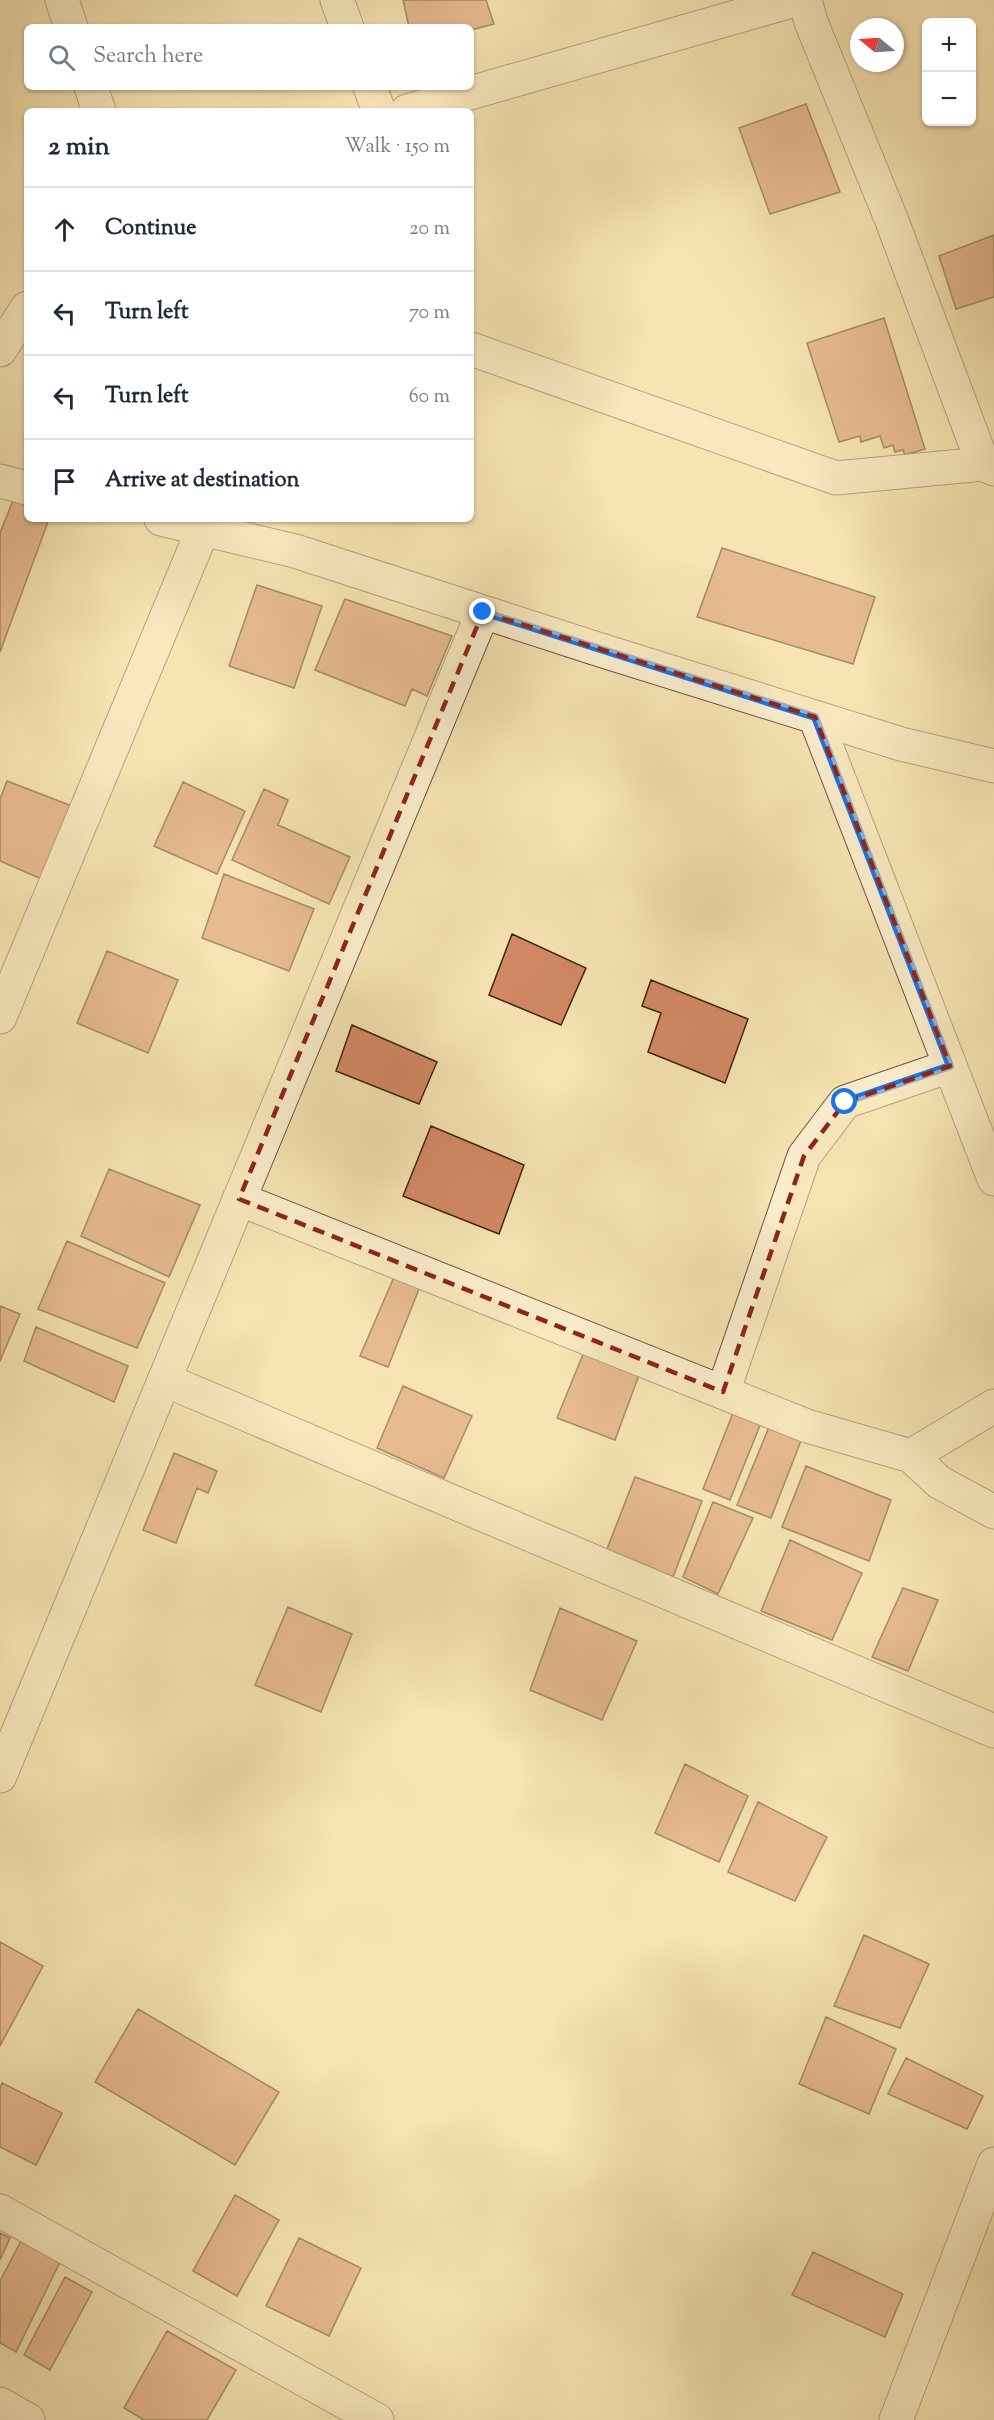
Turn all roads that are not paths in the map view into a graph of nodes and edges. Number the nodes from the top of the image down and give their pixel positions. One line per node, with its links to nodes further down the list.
1 (62, 0): 5 (street)
2 (337, 0): 6 (street)
3 (795, 0): 11 (street)
4 (805, 0): 15 (street)
5 (70, 24)
6 (346, 24)
7 (92, 90): 9 (street)
8 (371, 90): 10 (street)
9 (98, 108)
10 (378, 108)
11 (417, 108)
12 (24, 314): 13 (street)
13 (0, 350)
14 (474, 350): 15 (street)
15 (988, 466)
16 (0, 481): 17 (street)
17 (24, 487)
18 (174, 522): 19 (street)
19 (203, 529): 20 (street); 23 (street)
20 (483, 612): 21 (street); 26 (street)
21 (815, 717): 22 (street); 24 (street)
22 (994, 766)
23 (0, 1017)
24 (950, 1066): 25 (street); 28 (street)
25 (994, 1179)
26 (239, 1199): 27 (street); 28 (street)
27 (165, 1380): 32 (street); 33 (street)
28 (723, 1392): 30 (street)
29 (994, 1406): 30 (street)
30 (911, 1456): 31 (street)
31 (994, 1512)
32 (994, 1731)
33 (0, 1776)
34 (994, 2164): 39 (street)
35 (0, 2211): 38 (street)
36 (0, 2404): 37 (street)
37 (28, 2420)
38 (377, 2420)
39 (896, 2420)

